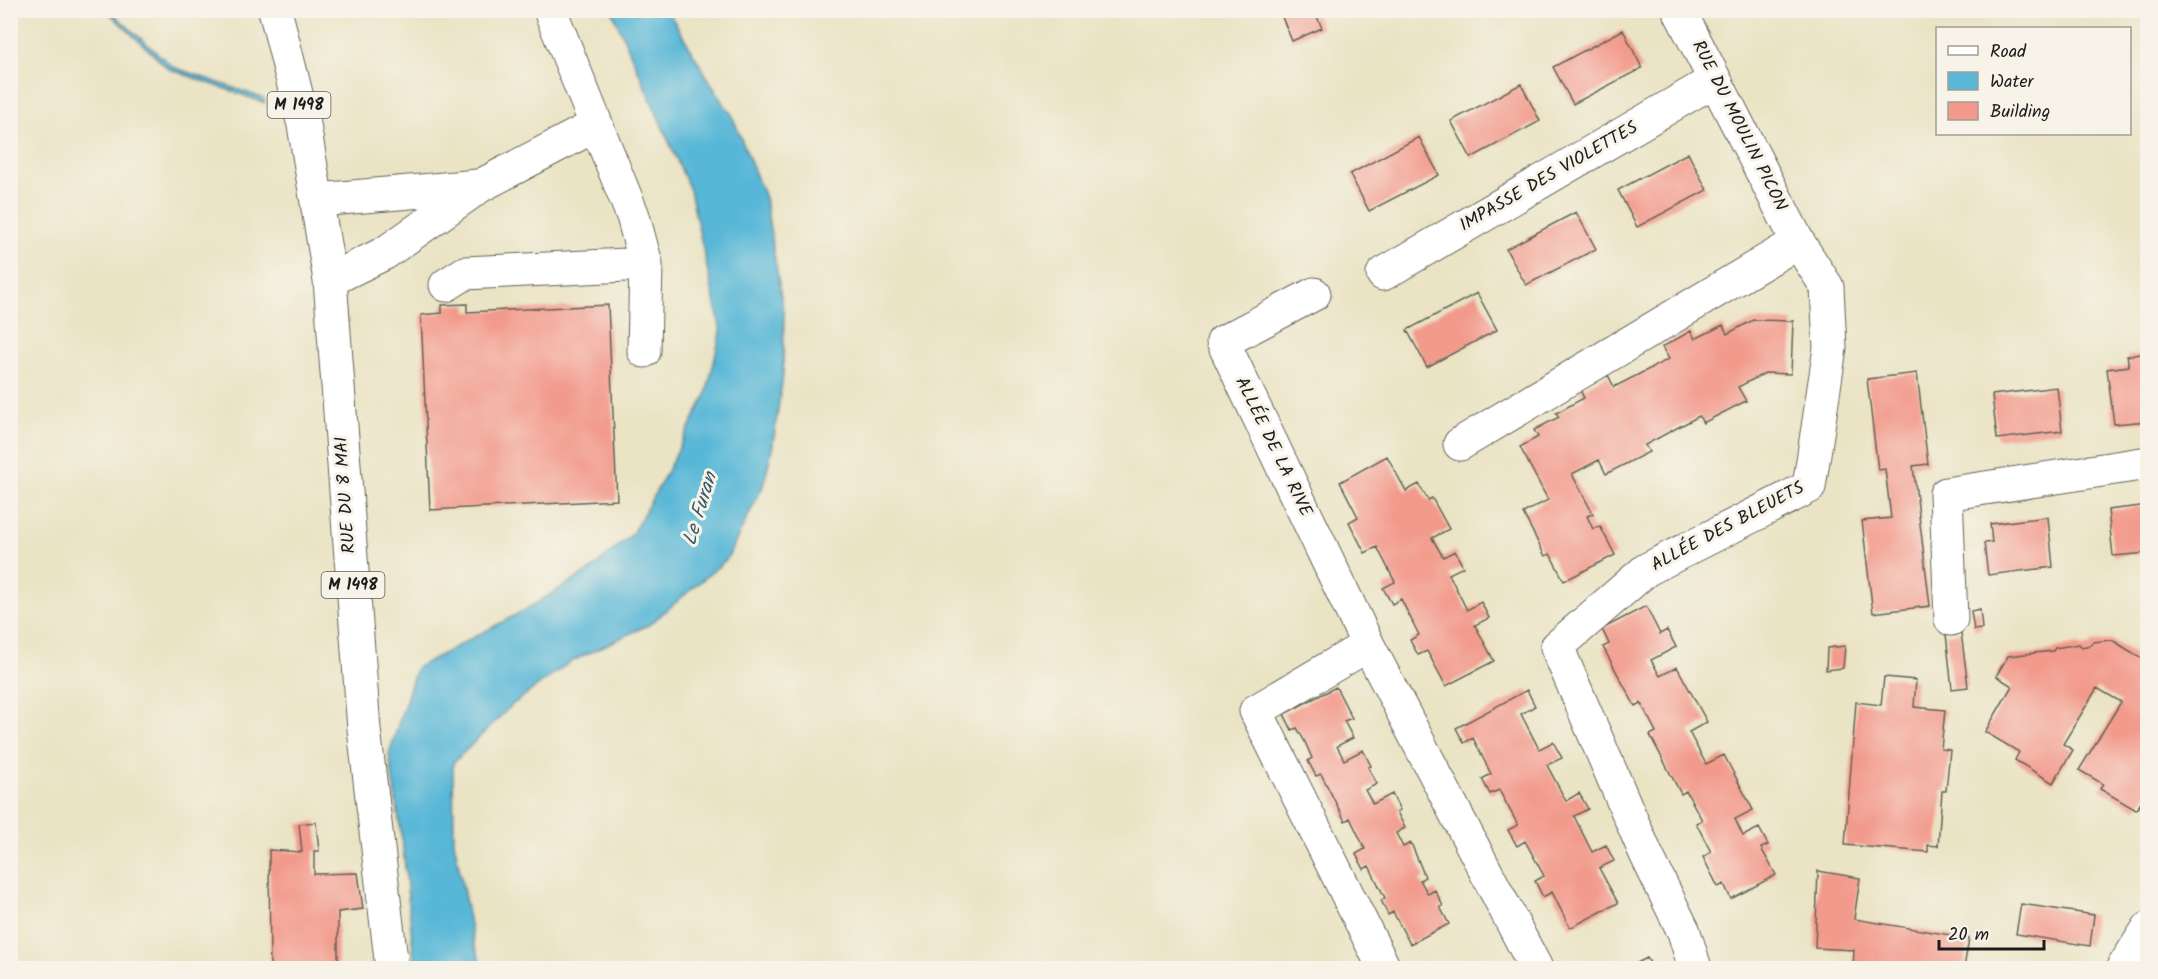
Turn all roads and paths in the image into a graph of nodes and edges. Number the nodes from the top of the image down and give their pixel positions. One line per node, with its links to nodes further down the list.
1 (275, 10): 7 (street, M 1498)
2 (550, 10): 5 (street)
3 (1679, 10): 4 (street, RUE DU MOULIN PICON)
4 (1715, 80): 8 (street, RUE DU MOULIN PICON); 10 (street, IMPASSE DES VIOLETTES)
5 (597, 125): 6 (street); 9 (street)
6 (480, 186): 7 (street); 11 (street)
7 (318, 200): 11 (street, RUE DU 8 MAI / M 1498)
8 (1798, 242): 15 (street); 22 (street, ALLÉE DES BLEUETS)
9 (645, 264): 12 (street); 14 (street)
10 (1383, 274)
11 (330, 280): 19 (street, RUE DU 8 MAI / M 1498)
12 (446, 285)
13 (1314, 294): 18 (street, ALLÉE DE LA RIVE)
14 (644, 351)
15 (1460, 444)
16 (2148, 463): 17 (street)
17 (1952, 619)
18 (1368, 645): 20 (street); 21 (street, ALLÉE DE LA RIVE)
19 (392, 969)
20 (1384, 969)
21 (1536, 969)
22 (1695, 969)

